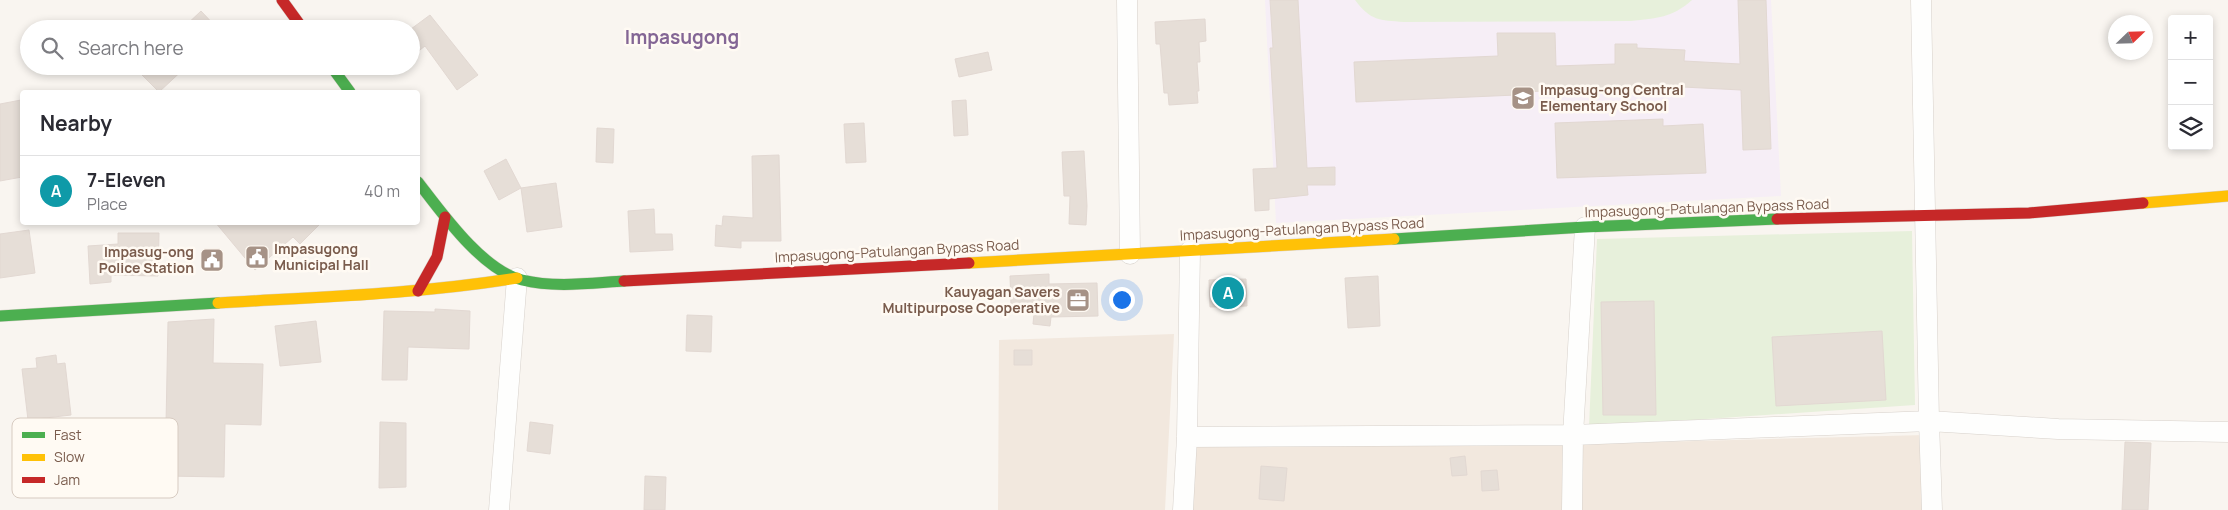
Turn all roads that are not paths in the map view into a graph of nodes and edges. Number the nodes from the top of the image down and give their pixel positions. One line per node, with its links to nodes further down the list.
1 (1127, 0): 13 (street)
2 (1921, 0): 9 (street)
3 (288, 2): 4 (main road)
4 (298, 20)
5 (338, 75): 6 (main road)
6 (349, 90)
7 (420, 185): 10 (main road, Impasugong-Patulangan Bypass Road)
8 (2228, 196): 9 (main road, Impasugong-Patulangan Bypass Road)
9 (1925, 217): 11 (main road, Impasugong-Patulangan Bypass Road); 17 (street)
10 (445, 218): 14 (main road, Impasugong-Patulangan Bypass Road); 15 (main road)
11 (1585, 227): 12 (main road, Impasugong-Patulangan Bypass Road); 19 (street)
12 (1190, 251): 13 (main road, Impasugong-Patulangan Bypass Road); 20 (street)
13 (1130, 254): 14 (main road, Impasugong-Patulangan Bypass Road)
14 (517, 278): 15 (main road); 21 (street)
15 (418, 292): 16 (main road)
16 (0, 316)
17 (1929, 421): 18 (street); 19 (street); 24 (street)
18 (2228, 432)
19 (1573, 435): 20 (street); 23 (street)
20 (1187, 437): 22 (street)
21 (498, 510)
22 (1183, 510)
23 (1572, 510)
24 (1932, 510)

